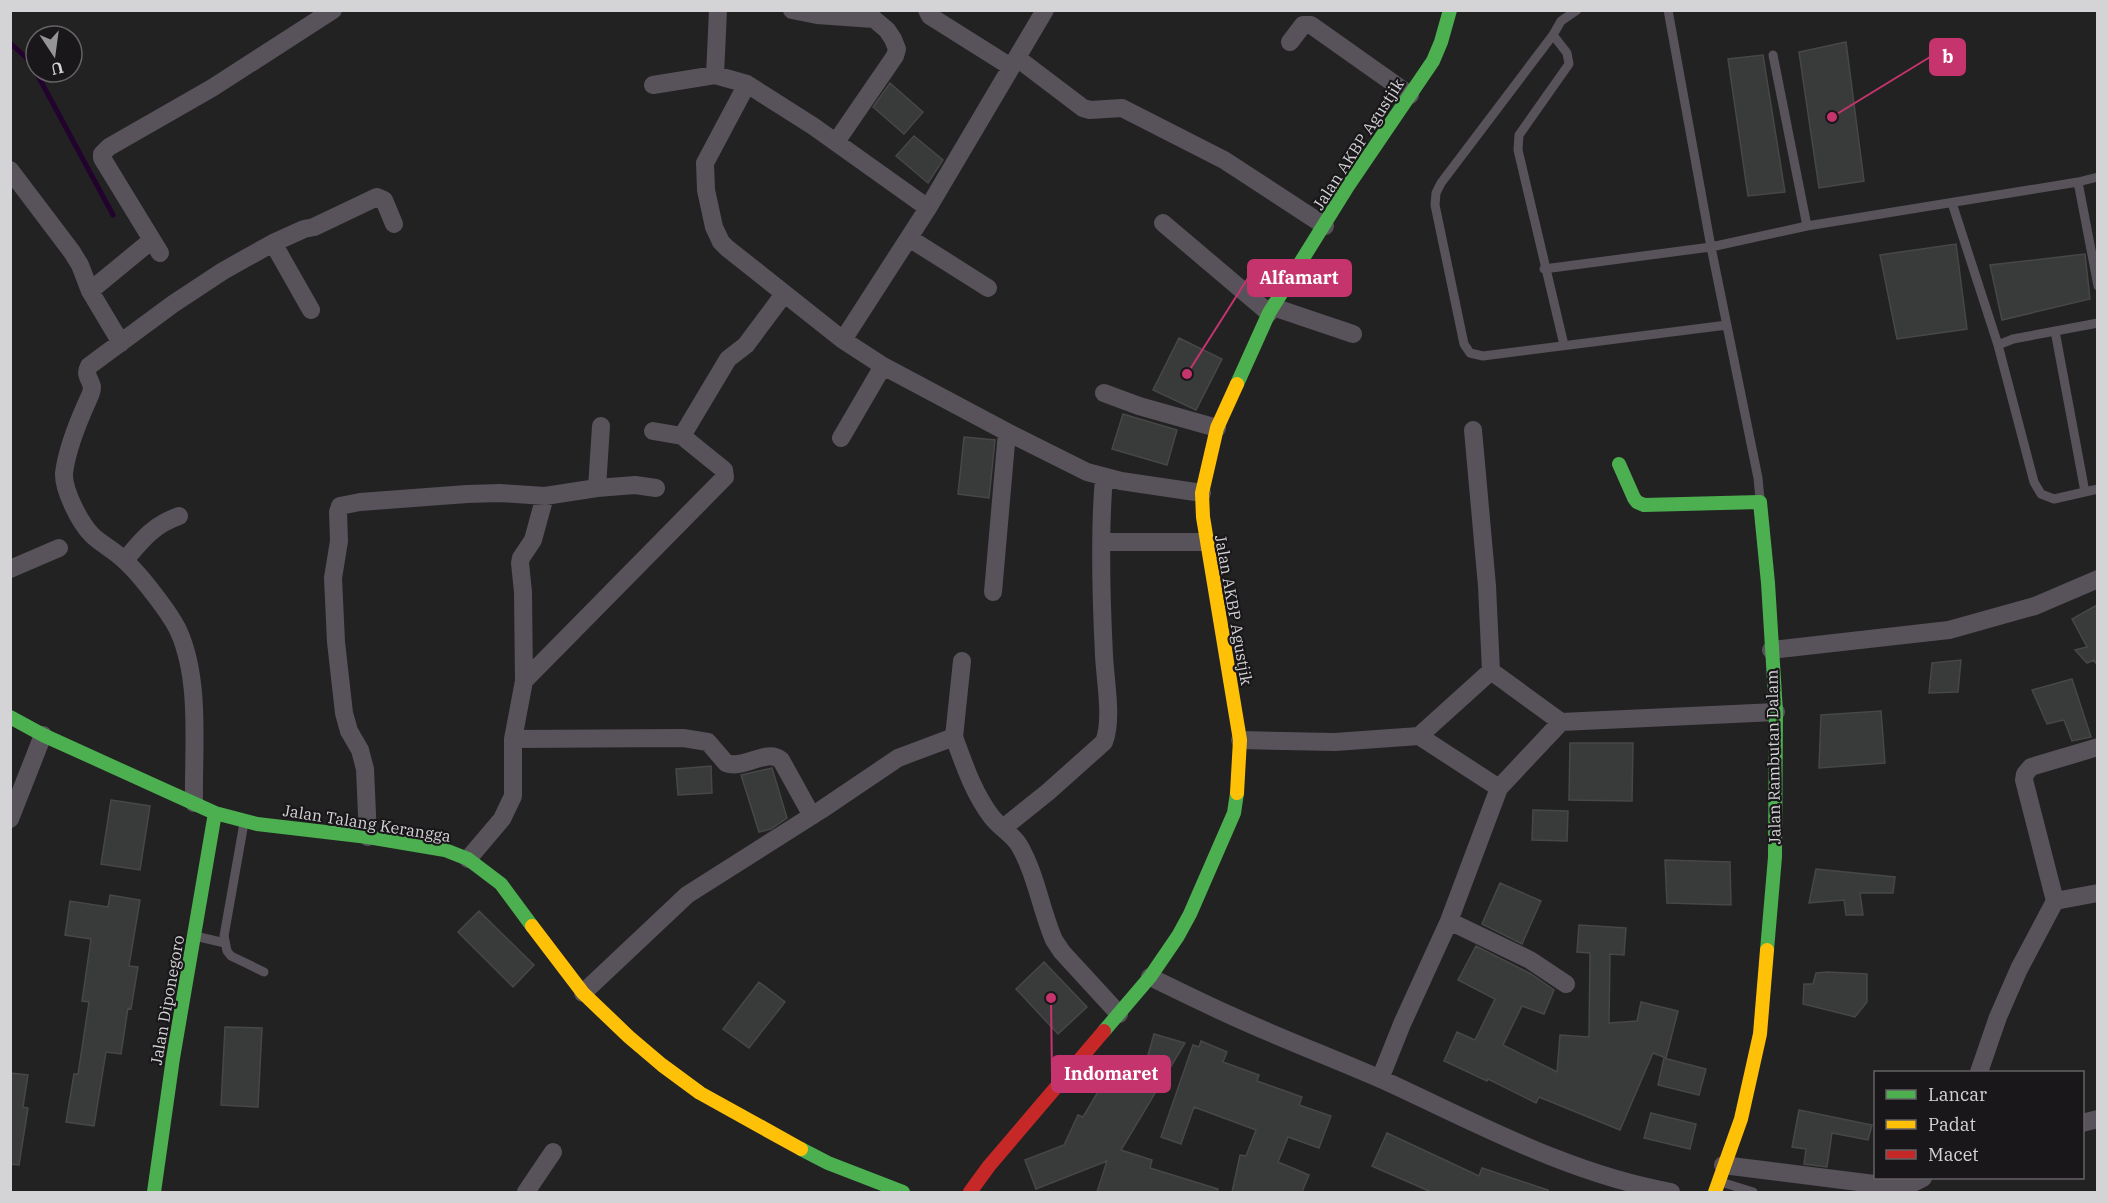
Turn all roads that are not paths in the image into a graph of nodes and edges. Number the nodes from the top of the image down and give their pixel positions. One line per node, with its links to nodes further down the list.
1 (333, 10): 33 (street)
2 (718, 10): 13 (street)
3 (792, 10): 17 (street)
4 (927, 10): 12 (street)
5 (1045, 10): 12 (street)
6 (1450, 10): 16 (street, Jalan AKBP Agustjik)
7 (1577, 10): 9 (lane)
8 (1668, 10): 29 (lane)
9 (1553, 35): 30 (lane); 43 (lane)
10 (1290, 42): 16 (street)
11 (1773, 55): 26 (lane)
12 (1014, 62): 22 (street); 25 (street)
13 (715, 75): 14 (street); 15 (street)
14 (747, 84): 17 (street); 34 (street)
15 (653, 85)
16 (1410, 95): 25 (street, Jalan AKBP Agustjik)
17 (836, 142): 22 (street)
18 (10, 170): 33 (street)
19 (2097, 177): 20 (lane)
20 (2078, 182): 21 (lane); 31 (lane)
21 (1952, 203): 26 (lane); 44 (lane)
22 (928, 208): 27 (street)
23 (1162, 223): 36 (street)
24 (394, 224): 28 (street)
25 (1325, 226): 36 (street, Jalan AKBP Agustjik)
26 (1807, 226): 29 (lane)
27 (909, 238): 32 (street); 41 (street)
28 (273, 243): 35 (street); 42 (street)
29 (1711, 248): 30 (lane); 38 (lane)
30 (1544, 268): 43 (lane)
31 (2097, 286)
32 (988, 288)
33 (90, 291): 42 (street)
34 (784, 294): 41 (street); 52 (street)
35 (311, 310)
36 (1271, 310): 40 (street); 48 (street, Jalan AKBP Agustjik)
37 (2097, 323): 39 (lane)
38 (1727, 325): 43 (lane); 62 (lane)
39 (2055, 331): 44 (lane); 59 (lane)
40 (1353, 334)
41 (843, 340): 45 (street)
42 (121, 343): 67 (street)
43 (1564, 345)
44 (1998, 345): 59 (lane)
45 (883, 366): 51 (street); 53 (street)
46 (1104, 393): 48 (street)
47 (600, 426): 56 (street)
48 (1217, 428): 60 (street, Jalan AKBP Agustjik)
49 (1473, 430): 73 (street)
50 (653, 431): 52 (street)
51 (1007, 432): 55 (street); 70 (street)
52 (682, 436): 74 (street)
53 (841, 438)
54 (1619, 464): 62 (street)
55 (1104, 477): 60 (street); 64 (street)
56 (597, 488): 57 (street); 61 (street)
57 (656, 488)
58 (2097, 489): 59 (lane)
59 (2085, 492)
60 (1202, 493): 65 (street, Jalan AKBP Agustjik)
61 (545, 496): 74 (street); 90 (street)
62 (1760, 502): 71 (street)
63 (179, 516): 67 (street)
64 (1102, 542): 65 (street); 89 (street)
65 (1206, 542): 82 (street, Jalan AKBP Agustjik)
66 (59, 548): 68 (street)
67 (125, 560): 85 (street)
68 (10, 569)
69 (2097, 579): 71 (street, Jalan Rambutan Dalam)
70 (993, 592)
71 (1771, 650): 75 (street, Jalan Rambutan Dalam)
72 (962, 662): 80 (street)
73 (1491, 670): 77 (street); 79 (street)
74 (524, 681): 81 (street)
75 (1776, 712): 77 (street); 106 (street, Jalan Rambutan Dalam)
76 (10, 717): 78 (street, Jalan Talang Kerangga)
77 (1561, 722): 84 (street)
78 (44, 735): 85 (street, Jalan Talang Kerangga); 87 (street)
79 (1419, 736): 82 (street); 84 (street)
80 (954, 737): 86 (street); 89 (street)
81 (513, 739): 86 (street); 91 (street)
82 (1240, 740): 98 (street, Jalan AKBP Agustjik)
83 (2097, 747): 93 (street)
84 (1499, 788): 94 (street)
85 (205, 809): 88 (street, Jalan Talang Kerangga); 95 (street, Jalan Diponegoro)
86 (812, 816): 100 (street)
87 (10, 819)
88 (244, 820): 90 (street, Jalan Talang Kerangga); 96 (lane)
89 (1003, 828): 101 (street)
90 (368, 837): 91 (street, Jalan Talang Kerangga)
91 (468, 859): 100 (street, Jalan Talang Kerangga)
92 (2097, 893): 93 (street)
93 (2055, 901): 102 (street)
94 (1449, 921): 99 (street); 103 (street)
95 (194, 936): 96 (lane); 107 (street, Jalan Diponegoro)
96 (225, 943): 97 (lane)
97 (264, 972)
98 (1150, 978): 101 (street, Jalan AKBP Agustjik); 103 (street)
99 (1566, 984)
100 (583, 993): 109 (street, Jalan Talang Kerangga)
101 (1119, 1014): 110 (street, Jalan AKBP Agustjik)
102 (1979, 1071)
103 (1380, 1079): 111 (street)
104 (553, 1152): 108 (street)
105 (1921, 1179): 106 (street)
106 (1719, 1180): 112 (lane)
107 (154, 1192)
108 (526, 1192)
109 (903, 1192)
110 (970, 1192)
111 (1671, 1192)
112 (1753, 1192)

